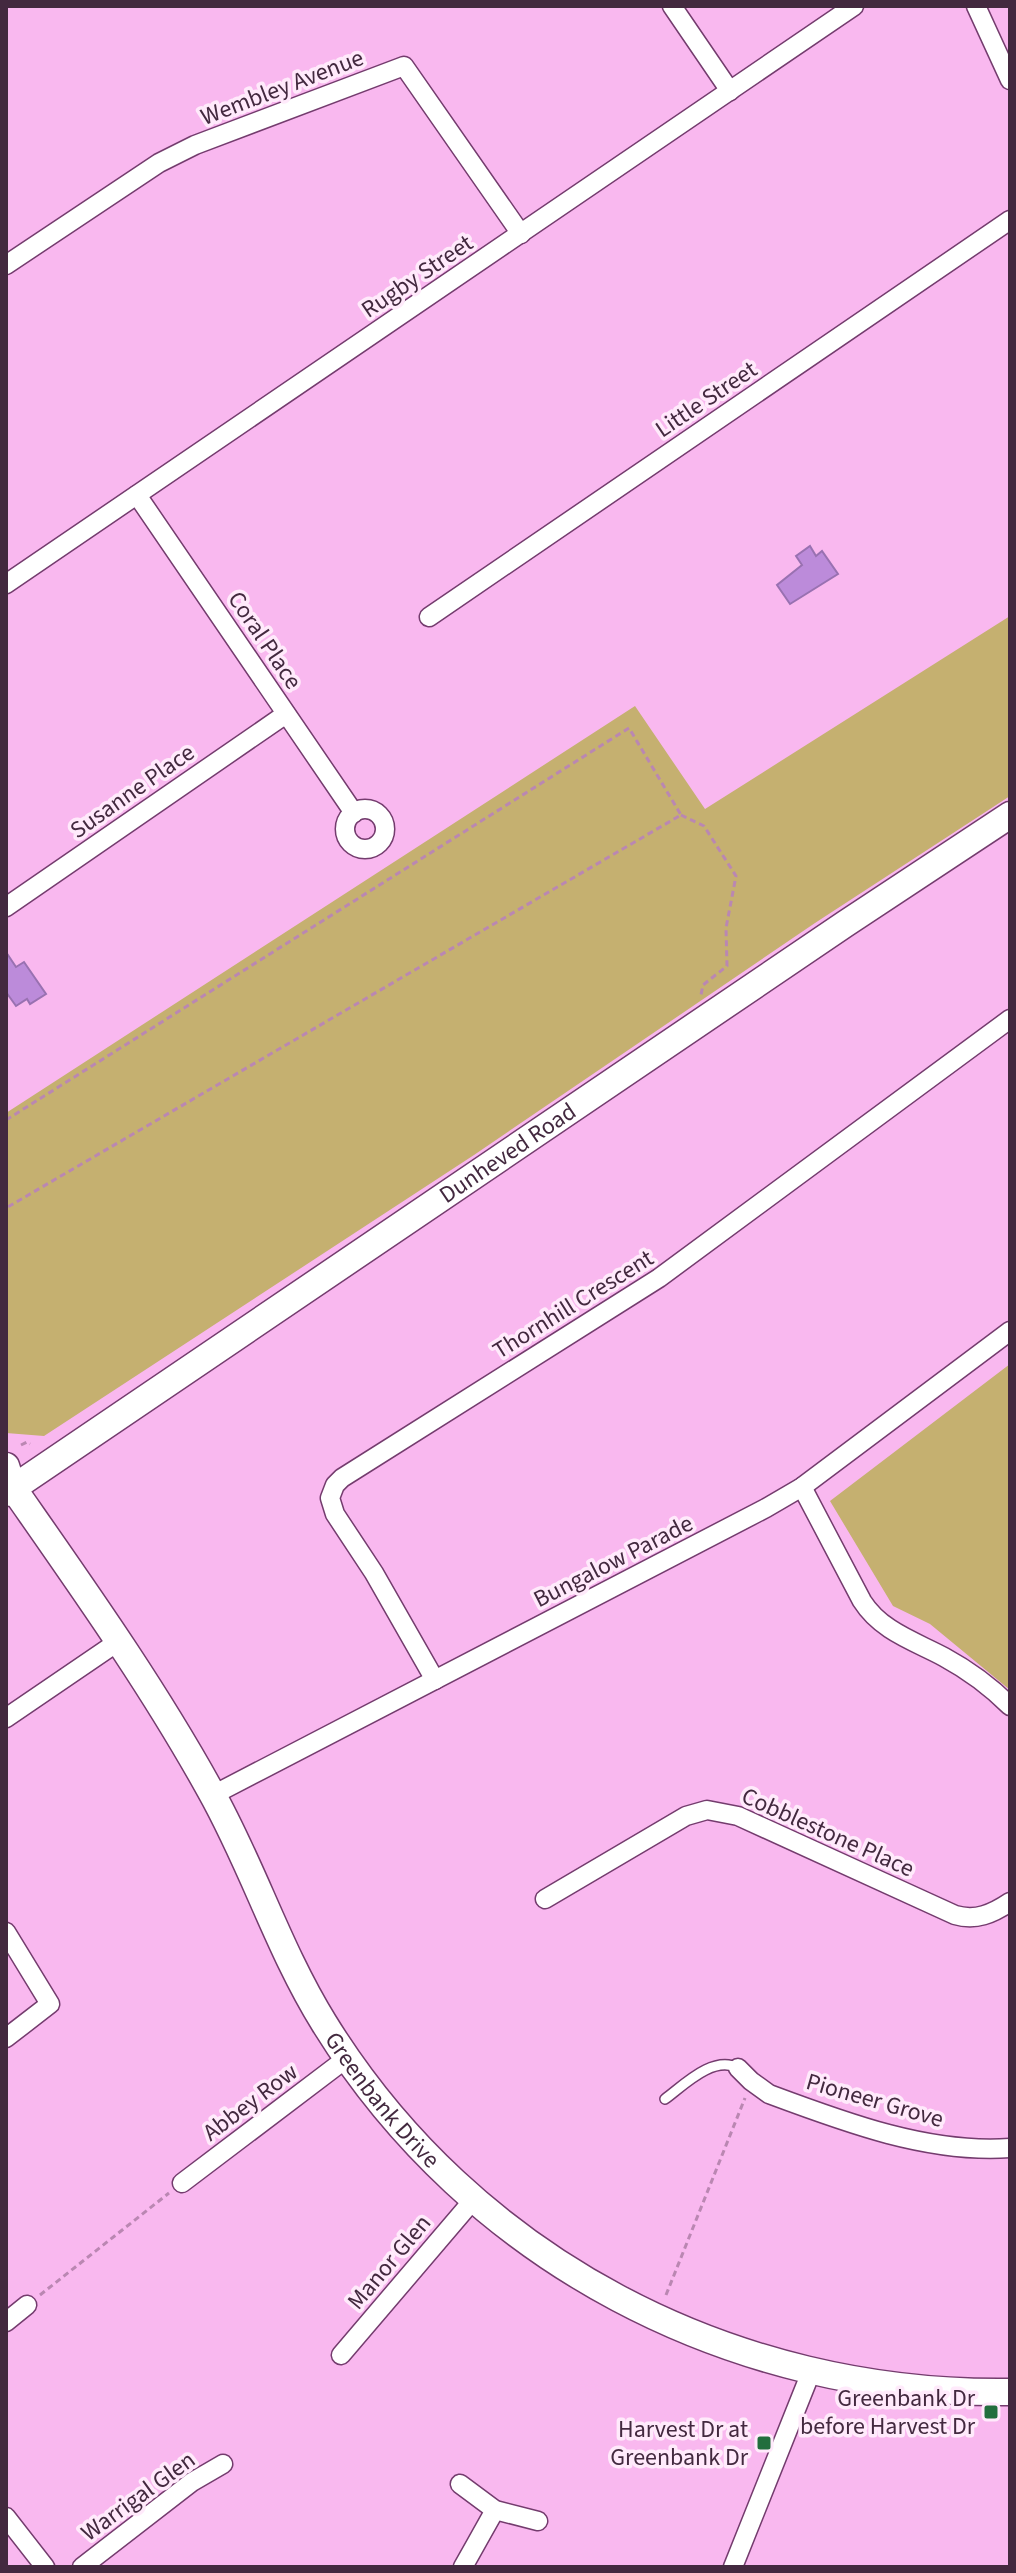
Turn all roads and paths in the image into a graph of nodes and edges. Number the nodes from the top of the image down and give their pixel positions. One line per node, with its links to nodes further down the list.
1 (672, 6): 5 (street)
2 (854, 6): 5 (street, Rugby Street)
3 (976, 6): 4 (street)
4 (1010, 80)
5 (730, 91): 7 (street, Rugby Street)
6 (1010, 220): 11 (street, Little Street)
7 (521, 234): 8 (street, Wembley Avenue); 9 (street, Rugby Street)
8 (6, 265)
9 (137, 495): 10 (street, Rugby Street); 12 (street, Coral Place)
10 (6, 584)
11 (429, 617)
12 (286, 714): 13 (street, Coral Place); 16 (street, Susanne Place)
13 (354, 813)
14 (681, 815): 18 (path); 19 (path); 20 (path)
15 (1010, 815): 18 (street, Dunheved Road)
16 (6, 907)
17 (1010, 1019): 26 (street, Thornhill Crescent)
18 (692, 1028): 23 (street, Dunheved Road)
19 (6, 1120)
20 (6, 1208)
21 (1010, 1331): 24 (street, Bungalow Parade)
22 (30, 1444): 23 (path)
23 (10, 1475): 25 (street, Greenbank Drive)
24 (802, 1487): 26 (street, Bungalow Parade); 27 (street)
25 (119, 1641): 28 (street); 29 (street, Greenbank Drive)
26 (435, 1680): 29 (street, Bungalow Parade)
27 (1010, 1706)
28 (6, 1718)
29 (213, 1795): 34 (street, Greenbank Drive)
30 (545, 1899): 31 (street, Cobblestone Place)
31 (1010, 1902)
32 (6, 1932): 33 (street)
33 (6, 2038)
34 (347, 2058): 39 (street, Abbey Row); 40 (street, Greenbank Drive)
35 (738, 2068): 36 (street, Pioneer Grove); 37 (lane)
36 (754, 2083): 38 (street, Pioneer Grove); 41 (path)
37 (665, 2099)
38 (1010, 2148)
39 (182, 2183): 42 (path)
40 (474, 2199): 44 (street, Manor Glen); 45 (street, Greenbank Drive)
41 (666, 2295)
42 (27, 2305): 43 (street)
43 (6, 2322)
44 (341, 2355)
45 (811, 2372): 46 (street, Greenbank Drive); 55 (street)
46 (1010, 2392)
47 (223, 2464): 53 (street, Warrigal Glen)
48 (460, 2484): 49 (street)
49 (495, 2510): 51 (street); 54 (street)
50 (6, 2517): 52 (street)
51 (538, 2521)
52 (45, 2567)
53 (82, 2567)
54 (463, 2567)
55 (733, 2567)

